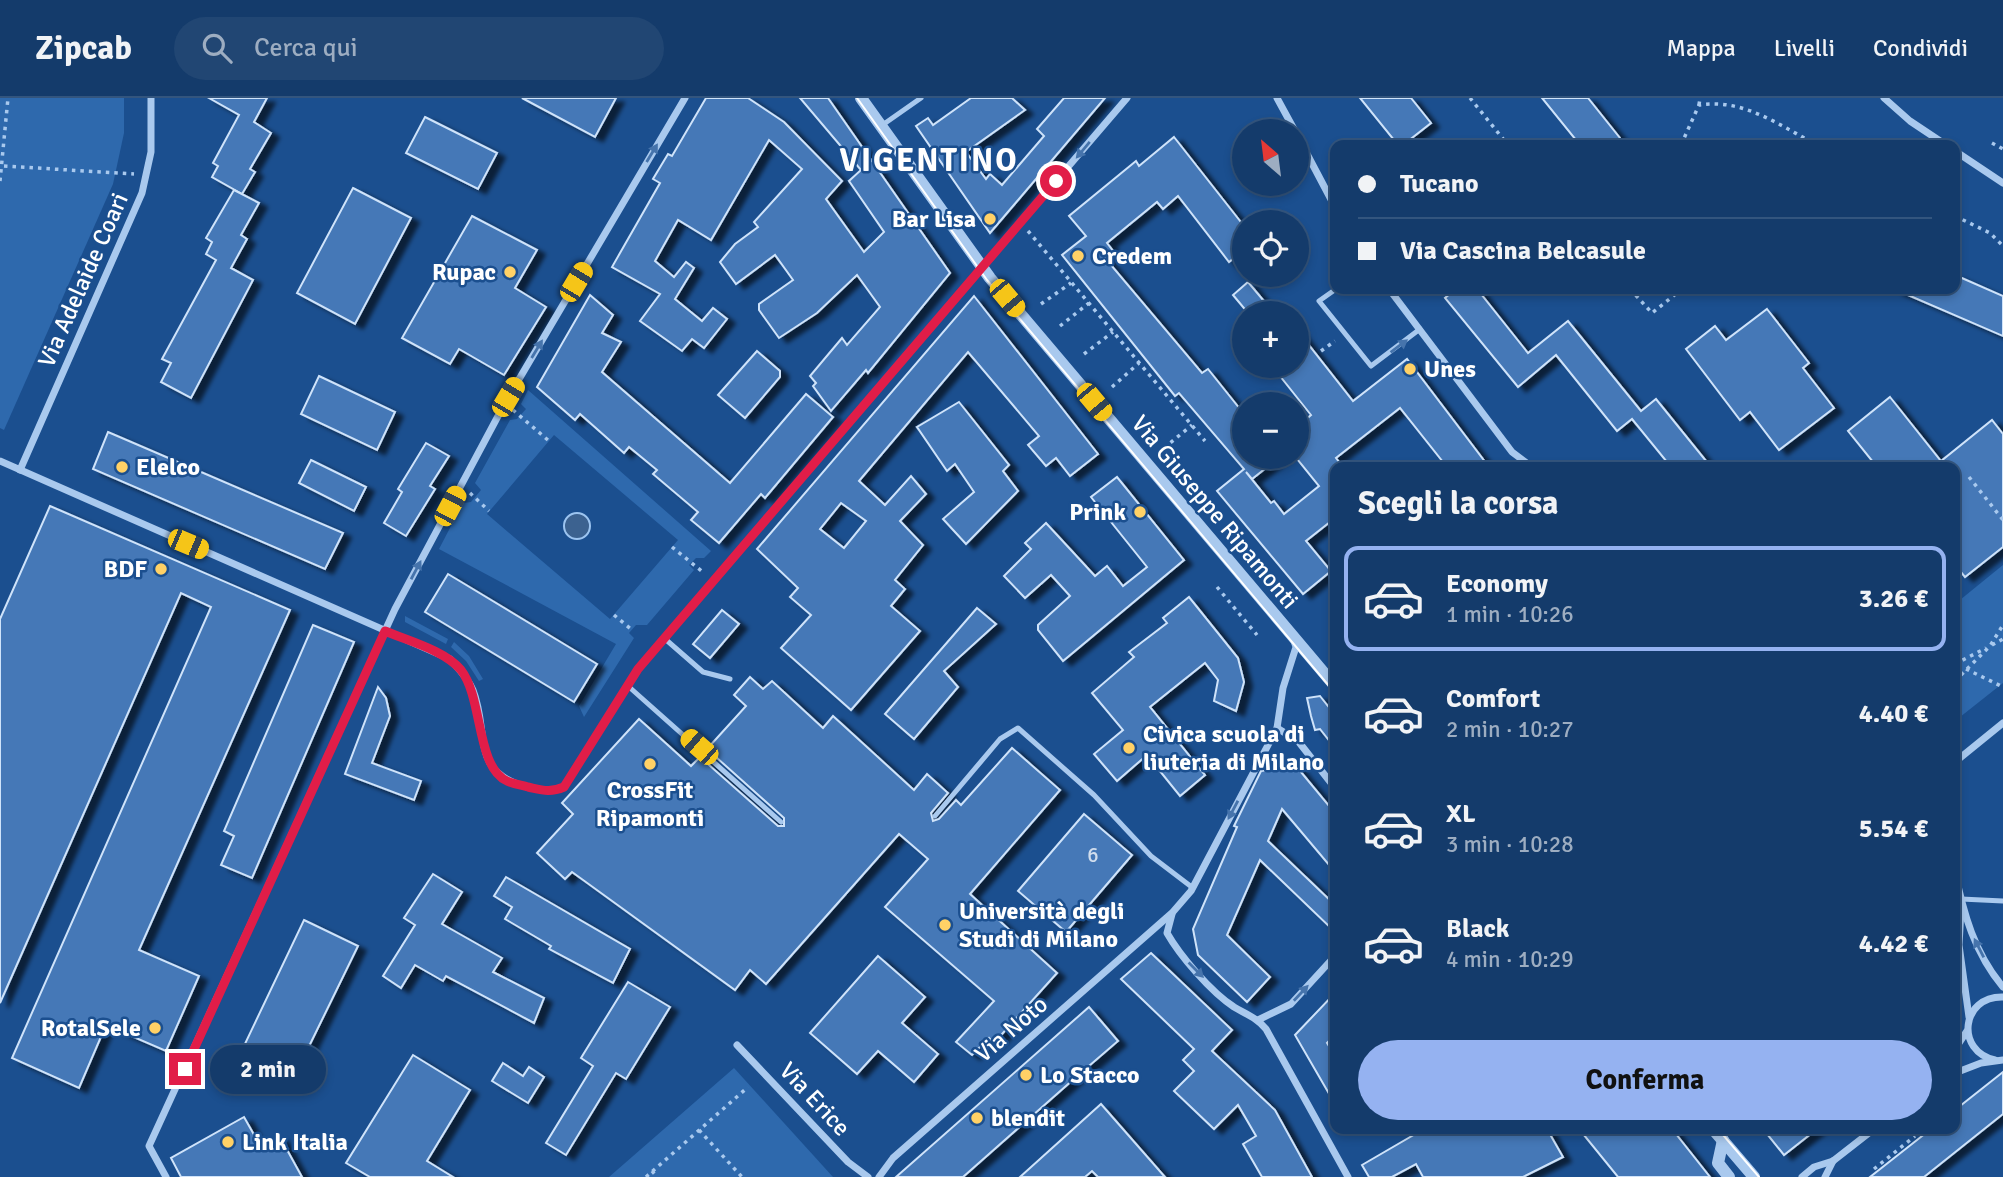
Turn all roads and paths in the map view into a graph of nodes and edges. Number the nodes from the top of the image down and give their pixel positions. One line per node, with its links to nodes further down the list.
1 (8, 98): 22 (path)
2 (151, 98): 23 (street, Via Adelaide Coari)
3 (685, 98): 46 (street, one-way to 3)
4 (861, 98): 13 (street, Via Giuseppe Ripamonti)
5 (921, 98): 13 (lane)
6 (1127, 98): 28 (street, one-way to 28)
7 (1277, 98): 12 (street)
8 (1470, 98): 14 (path)
9 (1700, 98): 11 (path)
10 (1884, 98): 17 (street)
11 (1699, 105): 15 (path); 16 (path)
12 (1288, 119)
13 (881, 126): 30 (street, Via Giuseppe Ripamonti)
14 (1504, 140)
15 (1683, 140)
16 (1808, 140)
17 (1939, 140)
18 (1992, 143): 19 (path)
19 (2003, 149)
20 (1960, 154): 25 (street)
21 (1309, 158): 26 (street)
22 (4, 166): 23 (path); 24 (path)
23 (147, 175): 53 (street, Via Adelaide Coari)
24 (0, 181)
25 (2003, 183)
26 (1330, 198)
27 (1960, 218): 29 (path)
28 (1021, 223): 30 (street); 31 (path)
29 (2003, 246)
30 (983, 269): 59 (street); 66 (street, Via Giuseppe Ripamonti)
31 (1071, 283): 36 (path); 37 (path)
32 (1330, 293): 41 (lane)
33 (1394, 294): 39 (street)
34 (1635, 294): 35 (path)
35 (1676, 294)
36 (1089, 303): 38 (path); 40 (path)
37 (1041, 304)
38 (1060, 326)
39 (1420, 329): 41 (lane, one-way to 39); 52 (street)
40 (1113, 332): 43 (path); 44 (path)
41 (1345, 333): 42 (path)
42 (1321, 351)
43 (1084, 354)
44 (1139, 363): 45 (path); 47 (path)
45 (1112, 387)
46 (505, 403): 48 (path); 64 (street, one-way to 46)
47 (1192, 425): 49 (path); 50 (path)
48 (549, 441)
49 (1205, 441)
50 (1164, 448)
51 (0, 461): 53 (street)
52 (1525, 462)
53 (20, 470): 64 (street)
54 (1969, 477): 57 (path)
55 (469, 492): 56 (path)
56 (489, 511)
57 (2003, 520)
58 (672, 547): 59 (path)
59 (713, 582): 67 (street)
60 (1217, 587): 65 (path)
61 (614, 615): 63 (path)
62 (2003, 625): 69 (path)
63 (632, 630)
64 (385, 631): 75 (street); 109 (street)
65 (1257, 635)
66 (1293, 637): 74 (street, Via Giuseppe Ripamonti); 78 (street, Via Noto)
67 (664, 638): 73 (lane); 75 (street)
68 (2003, 639): 69 (path)
69 (1990, 646): 70 (path); 71 (path)
70 (1960, 661)
71 (1966, 669): 72 (path); 76 (path)
72 (1960, 676)
73 (730, 679)
74 (1330, 680)
75 (628, 686): 82 (lane)
76 (2003, 687)
77 (2003, 723): 79 (street)
78 (1277, 728): 80 (street); 83 (street, Via Noto, one-way to 83)
79 (1960, 758)
80 (1330, 783)
81 (935, 816): 83 (lane)
82 (781, 822)
83 (1193, 888): 87 (street, Via Noto)
84 (1960, 898): 86 (street)
85 (2003, 901): 86 (lane)
86 (1961, 903): 88 (street); 91 (street, one-way to 86)
87 (1172, 913): 94 (street, one-way to 94); 114 (street, Via Noto)
88 (1960, 924)
89 (1960, 952): 93 (street)
90 (1330, 961): 94 (street, one-way to 90)
91 (2003, 987)
92 (2003, 998): 93 (street)
93 (1969, 1017): 95 (street)
94 (1258, 1020): 115 (street)
95 (1967, 1030): 96 (street); 98 (street)
96 (1960, 1041)
97 (737, 1045): 113 (street, Via Erice)
98 (1999, 1060): 99 (street)
99 (1960, 1072)
100 (748, 1087): 101 (path)
101 (699, 1130): 108 (path); 112 (path)
102 (1718, 1134): 105 (street)
103 (1868, 1134): 106 (street)
104 (1915, 1136): 107 (path)
105 (1723, 1140): 116 (street); 117 (street)
106 (1833, 1161): 118 (street); 119 (street)
107 (1874, 1169)
108 (652, 1171): 110 (path); 111 (path)
109 (166, 1177)
110 (646, 1177)
111 (657, 1177)
112 (742, 1177)
113 (868, 1177)
114 (879, 1177)
115 (1348, 1177)
116 (1729, 1177)
117 (1754, 1177)
118 (1802, 1177)
119 (1825, 1177)

